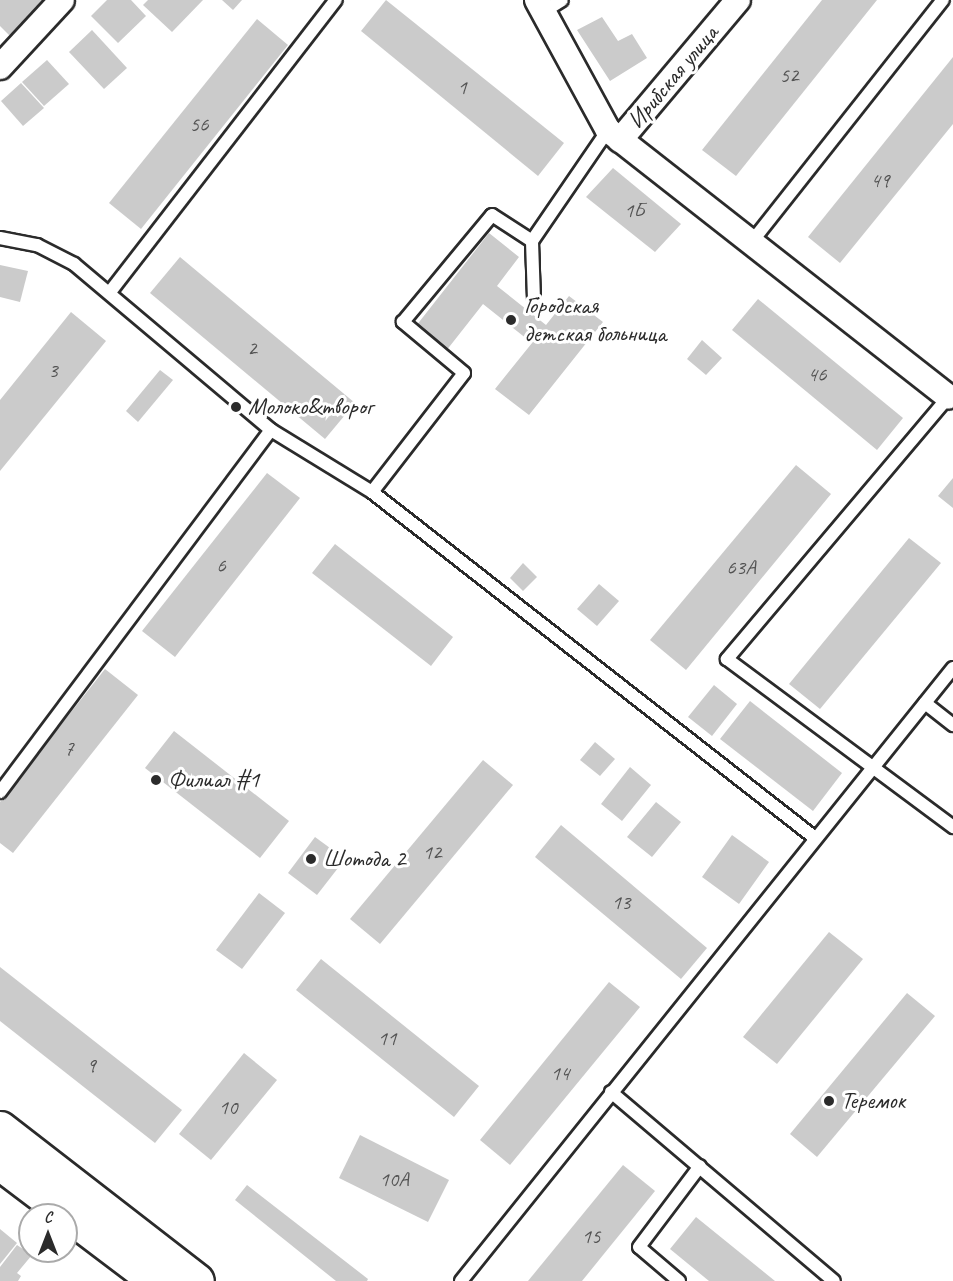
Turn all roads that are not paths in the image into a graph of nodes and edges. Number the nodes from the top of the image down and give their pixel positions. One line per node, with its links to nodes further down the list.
1 (62, 0): 6 (street)
2 (336, 0): 11 (lane)
3 (738, 0): 7 (street, Ирибская улица)
4 (943, 0): 10 (lane)
5 (547, 4): 7 (street, Ирибская улица)
6 (0, 67)
7 (614, 135): 9 (lane); 10 (street)
8 (0, 238): 11 (lane)
9 (532, 241): 12 (lane); 15 (lane)
10 (750, 244): 13 (street)
11 (110, 292): 14 (lane)
12 (534, 299)
13 (950, 394): 19 (lane)
14 (271, 430): 15 (lane); 20 (lane)
15 (372, 492): 22 (lane)
16 (953, 668): 17 (lane)
17 (925, 703): 18 (lane); 19 (lane)
18 (953, 724)
19 (871, 766): 21 (lane); 22 (lane)
20 (0, 792)
21 (953, 827)
22 (815, 838): 23 (lane)
23 (611, 1092): 26 (lane); 29 (lane)
24 (0, 1128): 28 (main road)
25 (0, 1163): 27 (main road)
26 (700, 1166): 30 (lane); 31 (lane)
27 (156, 1281)
28 (197, 1281)
29 (461, 1281)
30 (679, 1281)
31 (834, 1281)

